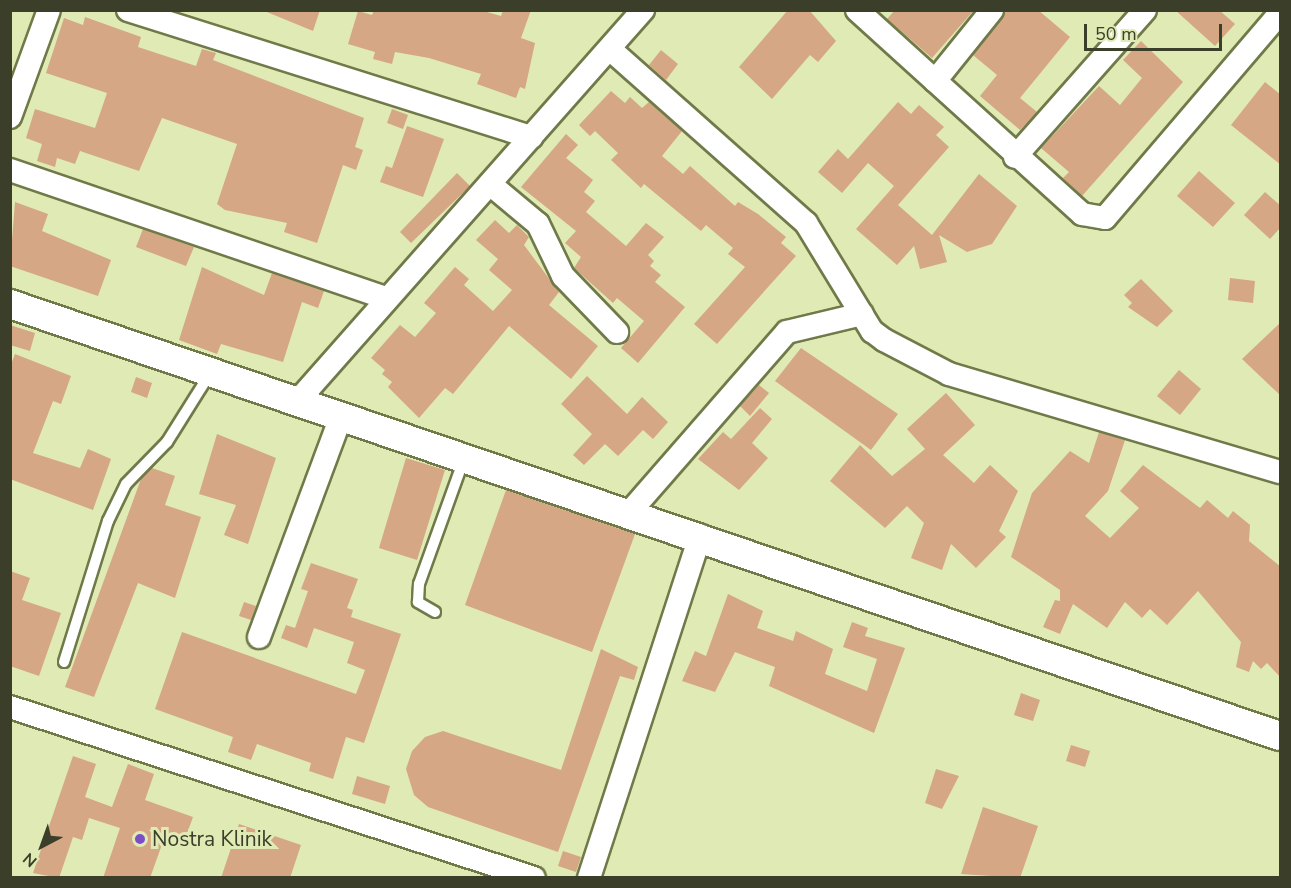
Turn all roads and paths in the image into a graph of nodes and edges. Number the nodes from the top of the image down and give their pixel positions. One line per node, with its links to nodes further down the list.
1 (49, 10): 10 (street)
2 (128, 10): 11 (street)
3 (643, 10): 8 (street)
4 (857, 10): 9 (street)
5 (992, 10): 9 (street)
6 (1144, 10): 12 (street)
7 (1281, 13): 12 (street)
8 (610, 50): 11 (street); 17 (street)
9 (935, 81): 12 (street)
10 (10, 117)
11 (531, 137): 14 (street)
12 (1015, 157)
13 (10, 170): 15 (street)
14 (490, 184): 15 (street); 18 (street)
15 (387, 298): 20 (street)
16 (10, 304): 19 (street)
17 (862, 314): 23 (street); 24 (street)
18 (617, 332)
19 (209, 375): 20 (street); 28 (lane)
20 (295, 404): 21 (street)
21 (340, 419): 22 (street); 27 (street)
22 (464, 459): 24 (street); 26 (lane)
23 (1281, 472)
24 (629, 513): 25 (street)
25 (700, 536): 30 (street); 32 (street)
26 (435, 612)
27 (259, 637)
28 (64, 662)
29 (10, 707): 31 (street)
30 (1281, 736)
31 (534, 878)
32 (589, 878)

